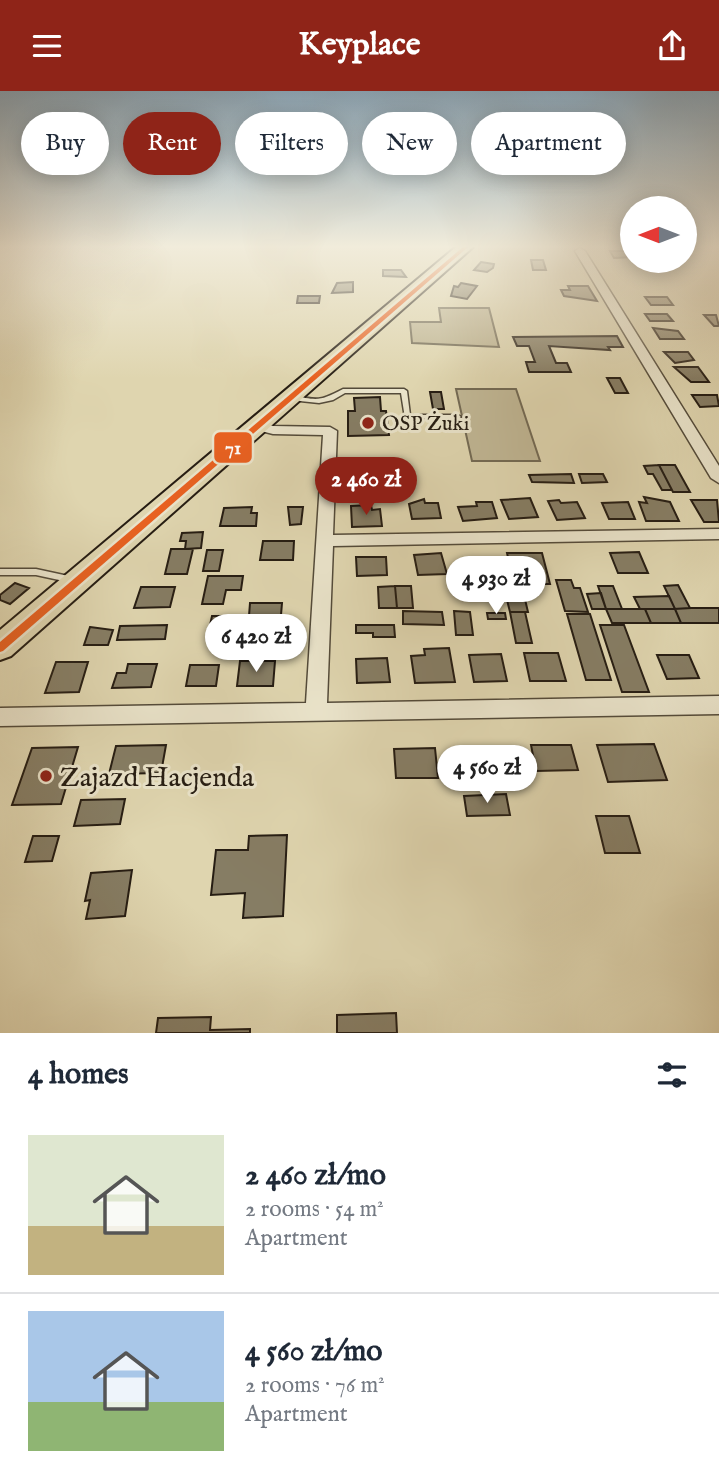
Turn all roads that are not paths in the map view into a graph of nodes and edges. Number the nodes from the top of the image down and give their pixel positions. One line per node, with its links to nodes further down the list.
1 (415, 291): 3 (main road)
2 (604, 291): 6 (street)
3 (292, 397): 4 (lane); 5 (main road)
4 (458, 417)
5 (258, 426): 10 (street); 12 (main road)
6 (700, 447): 7 (street); 8 (street)
7 (719, 447)
8 (719, 478)
9 (719, 534): 10 (street)
10 (325, 541): 15 (street)
11 (0, 572): 12 (lane)
12 (79, 581): 13 (main road)
13 (0, 648)
14 (719, 705): 15 (street)
15 (316, 711): 16 (street)
16 (0, 717)

